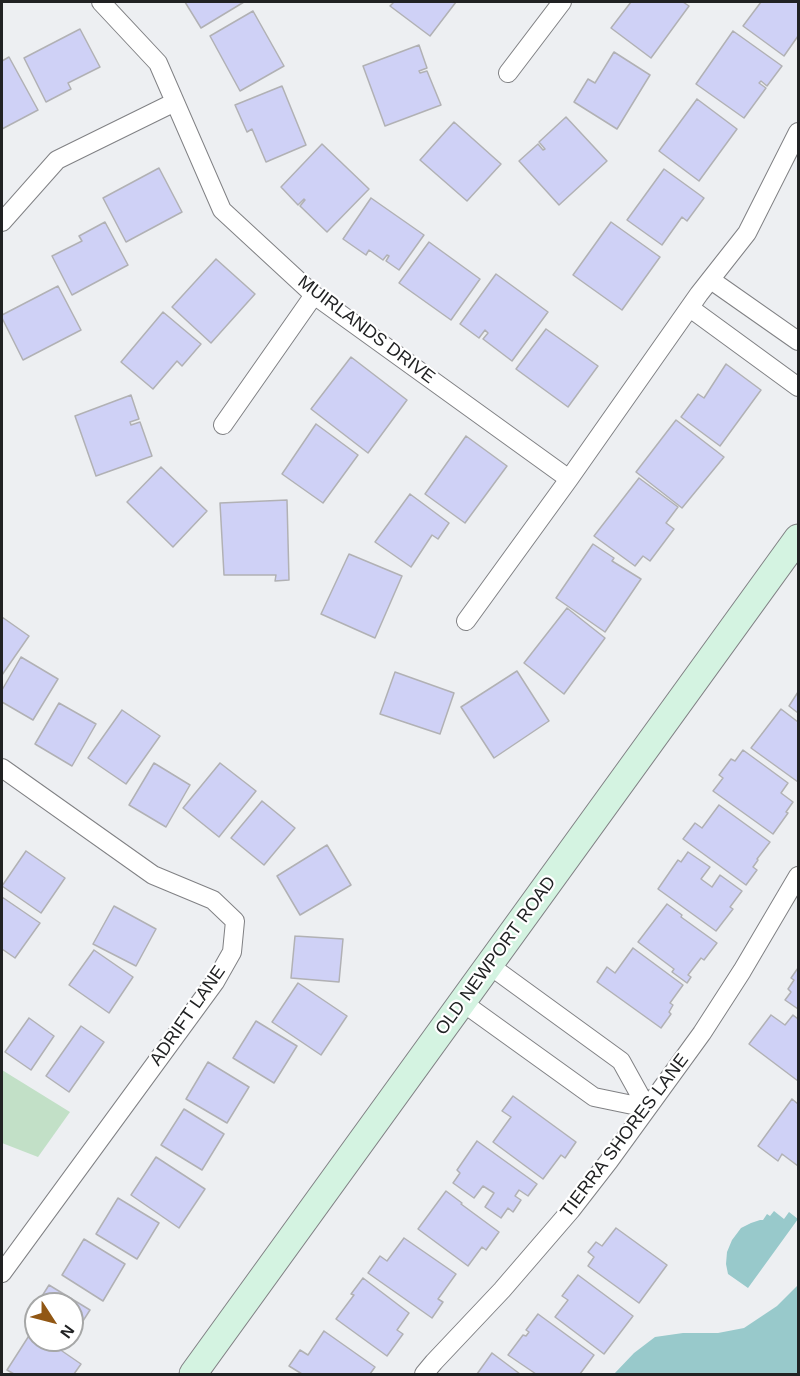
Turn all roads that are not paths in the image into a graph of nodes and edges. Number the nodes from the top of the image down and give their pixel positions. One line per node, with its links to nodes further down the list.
1 (101, 2): 4 (street, MUIRLANDS DRIVE)
2 (562, 2): 3 (street)
3 (508, 73)
4 (176, 102): 6 (street); 8 (street, MUIRLANDS DRIVE)
5 (798, 132): 7 (street)
6 (2, 222)
7 (711, 280): 9 (street); 10 (street)
8 (314, 296): 12 (street); 13 (street, MUIRLANDS DRIVE)
9 (690, 308): 11 (street); 13 (street)
10 (798, 341)
11 (795, 377)
12 (223, 425)
13 (569, 479): 15 (street)
14 (798, 538): 18 (street, OLD NEWPORT ROAD)
15 (466, 621)
16 (2, 768): 21 (street, ADRIFT LANE)
17 (798, 876): 20 (street, TIERRA SHORES LANE)
18 (489, 965): 19 (street, OLD NEWPORT ROAD); 20 (street)
19 (462, 1002): 20 (street); 22 (street, OLD NEWPORT ROAD)
20 (647, 1108): 23 (street, TIERRA SHORES LANE)
21 (2, 1273)
22 (193, 1374)
23 (424, 1374)

